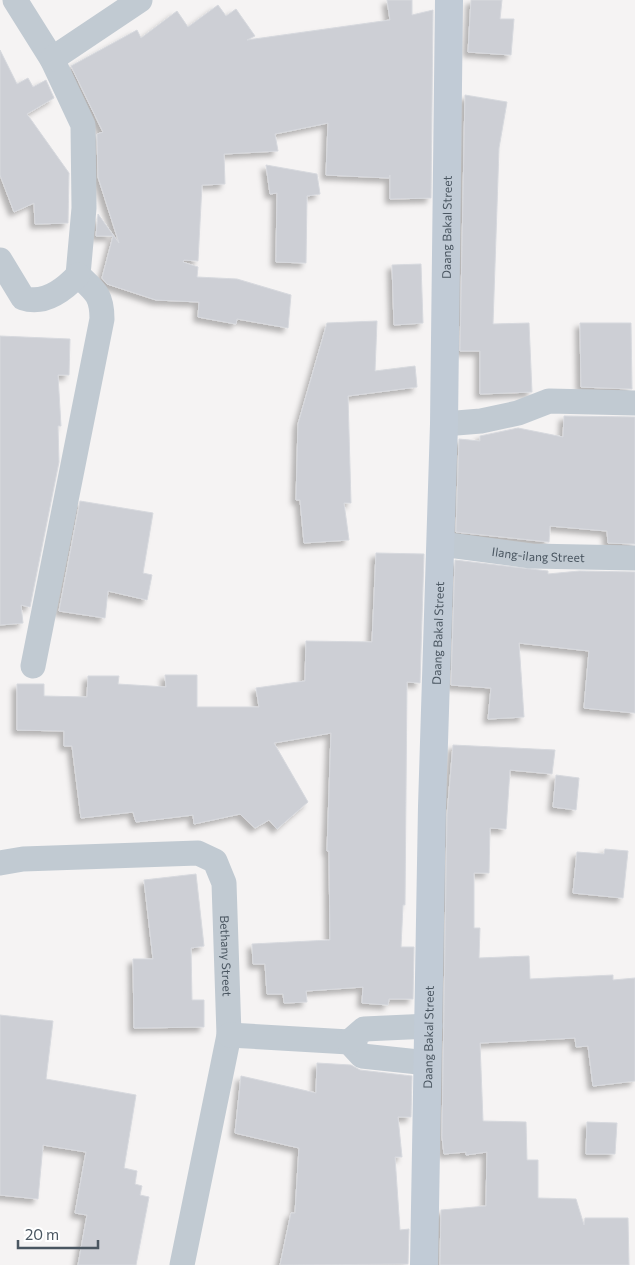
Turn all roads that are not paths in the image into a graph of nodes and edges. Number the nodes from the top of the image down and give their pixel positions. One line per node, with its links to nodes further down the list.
1 (15, 0): 4 (street)
2 (140, 0): 4 (street)
3 (449, 0): 8 (street, Daang Bakal Street)
4 (52, 59): 6 (street)
5 (0, 260): 6 (street)
6 (78, 275): 11 (street)
7 (635, 403): 8 (street)
8 (444, 424): 9 (street, Daang Bakal Street)
9 (441, 544): 10 (street, Ilang-ilang Street); 13 (street, Daang Bakal Street)
10 (635, 558)
11 (33, 666)
12 (0, 862): 14 (street, Bethany Street)
13 (430, 1026): 15 (street); 16 (street, Daang Bakal Street)
14 (229, 1035): 15 (street); 17 (street, Bethany Street)
15 (349, 1042): 16 (street)
16 (428, 1063): 18 (street, Daang Bakal Street)
17 (182, 1265)
18 (424, 1265)

